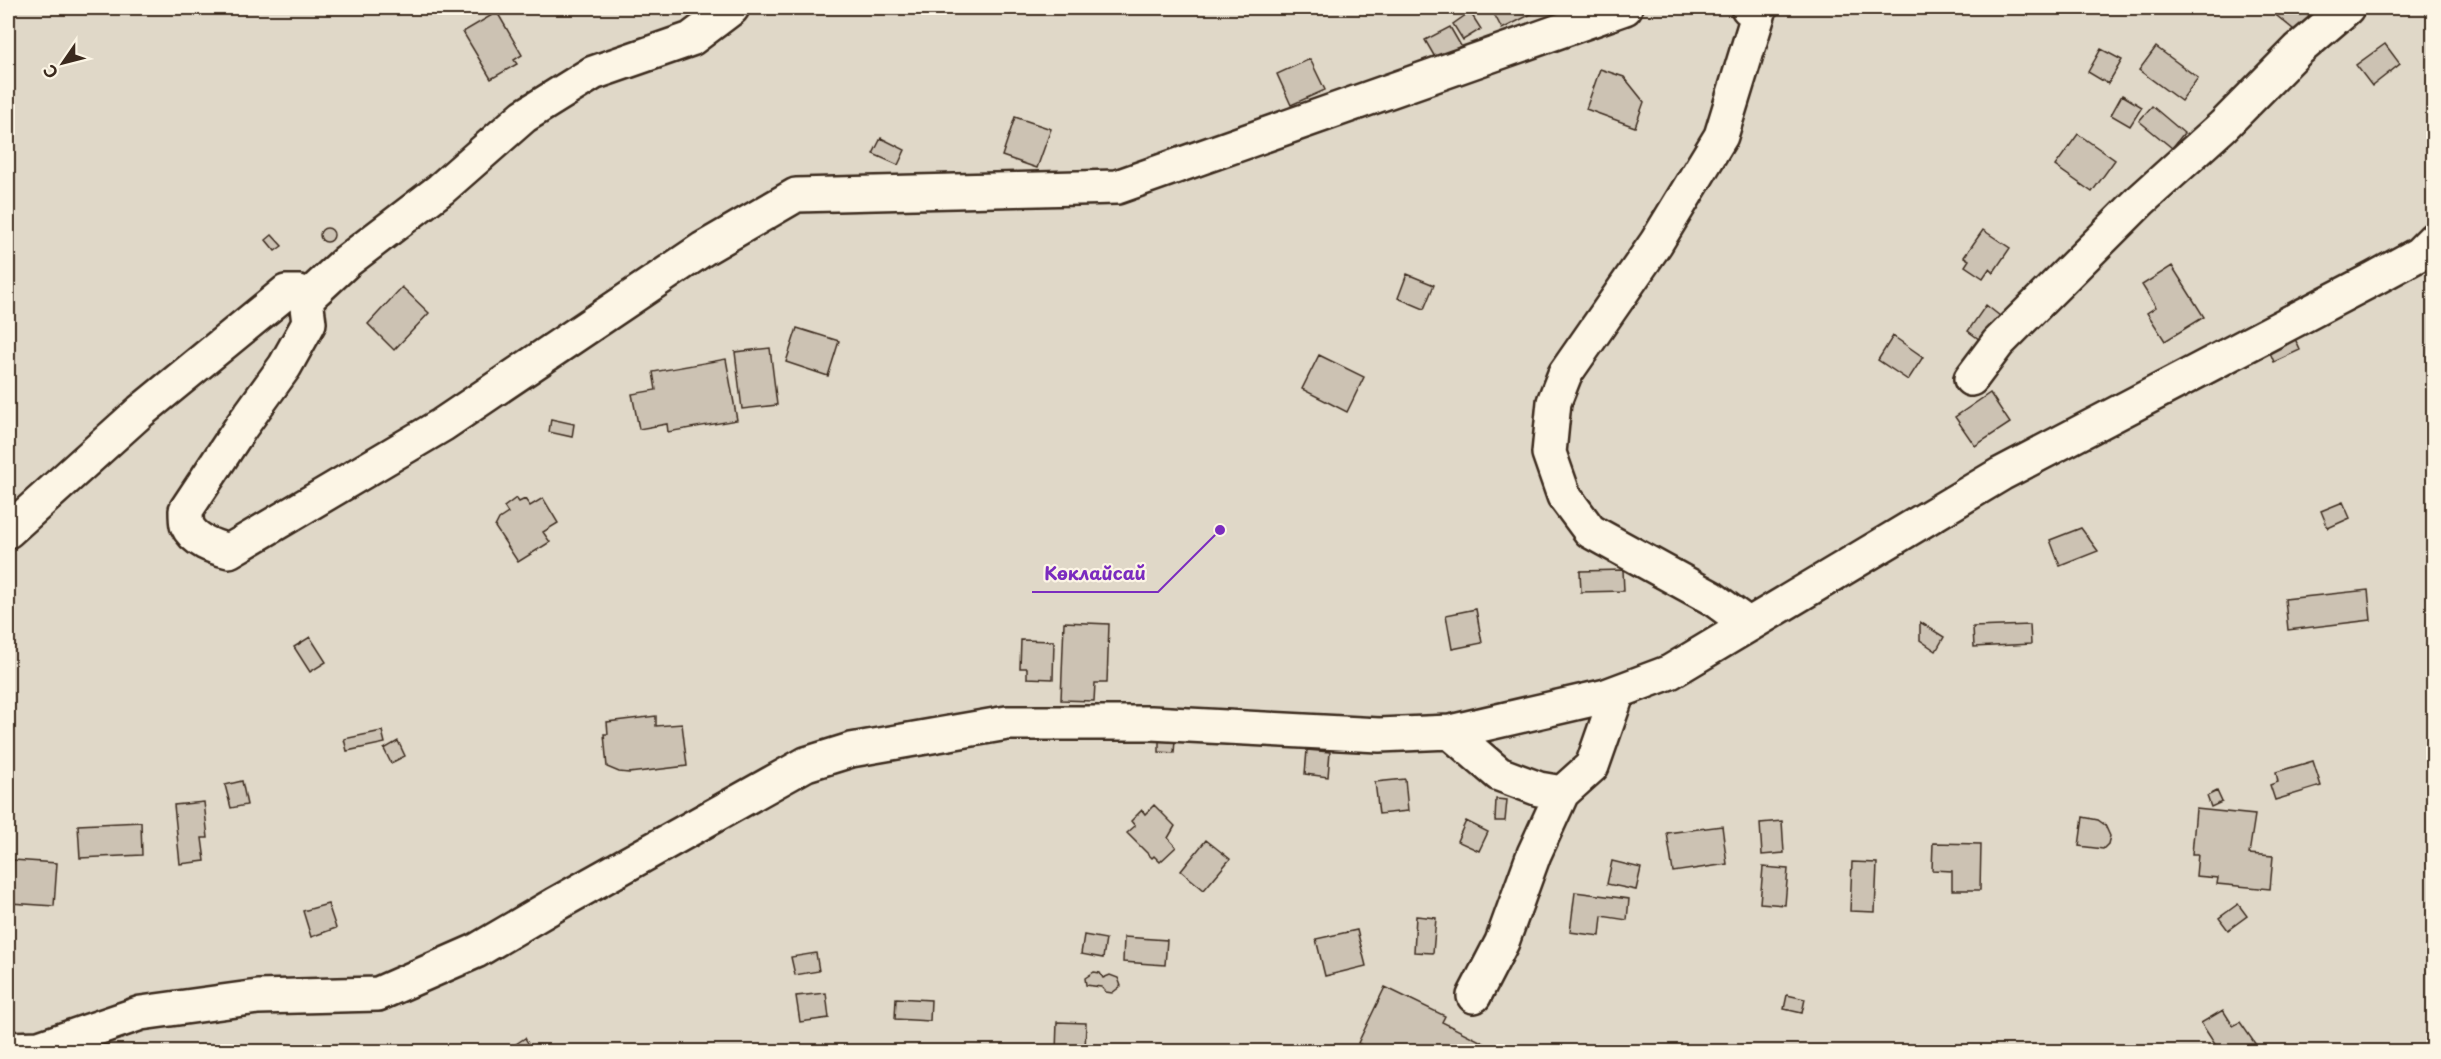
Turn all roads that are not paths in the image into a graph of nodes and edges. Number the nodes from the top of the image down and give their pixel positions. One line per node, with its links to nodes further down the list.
1 (732, 8): 6 (street)
2 (1625, 8): 6 (street)
3 (1748, 8): 9 (street)
4 (2347, 8): 7 (street)
5 (2433, 238): 9 (street)
6 (306, 299): 8 (street)
7 (1971, 379)
8 (8, 531)
9 (1749, 625): 10 (street)
10 (1618, 692): 11 (street); 12 (street)
11 (1450, 732): 12 (street); 14 (street)
12 (1562, 793): 13 (street)
13 (1474, 996)
14 (8, 1049)

